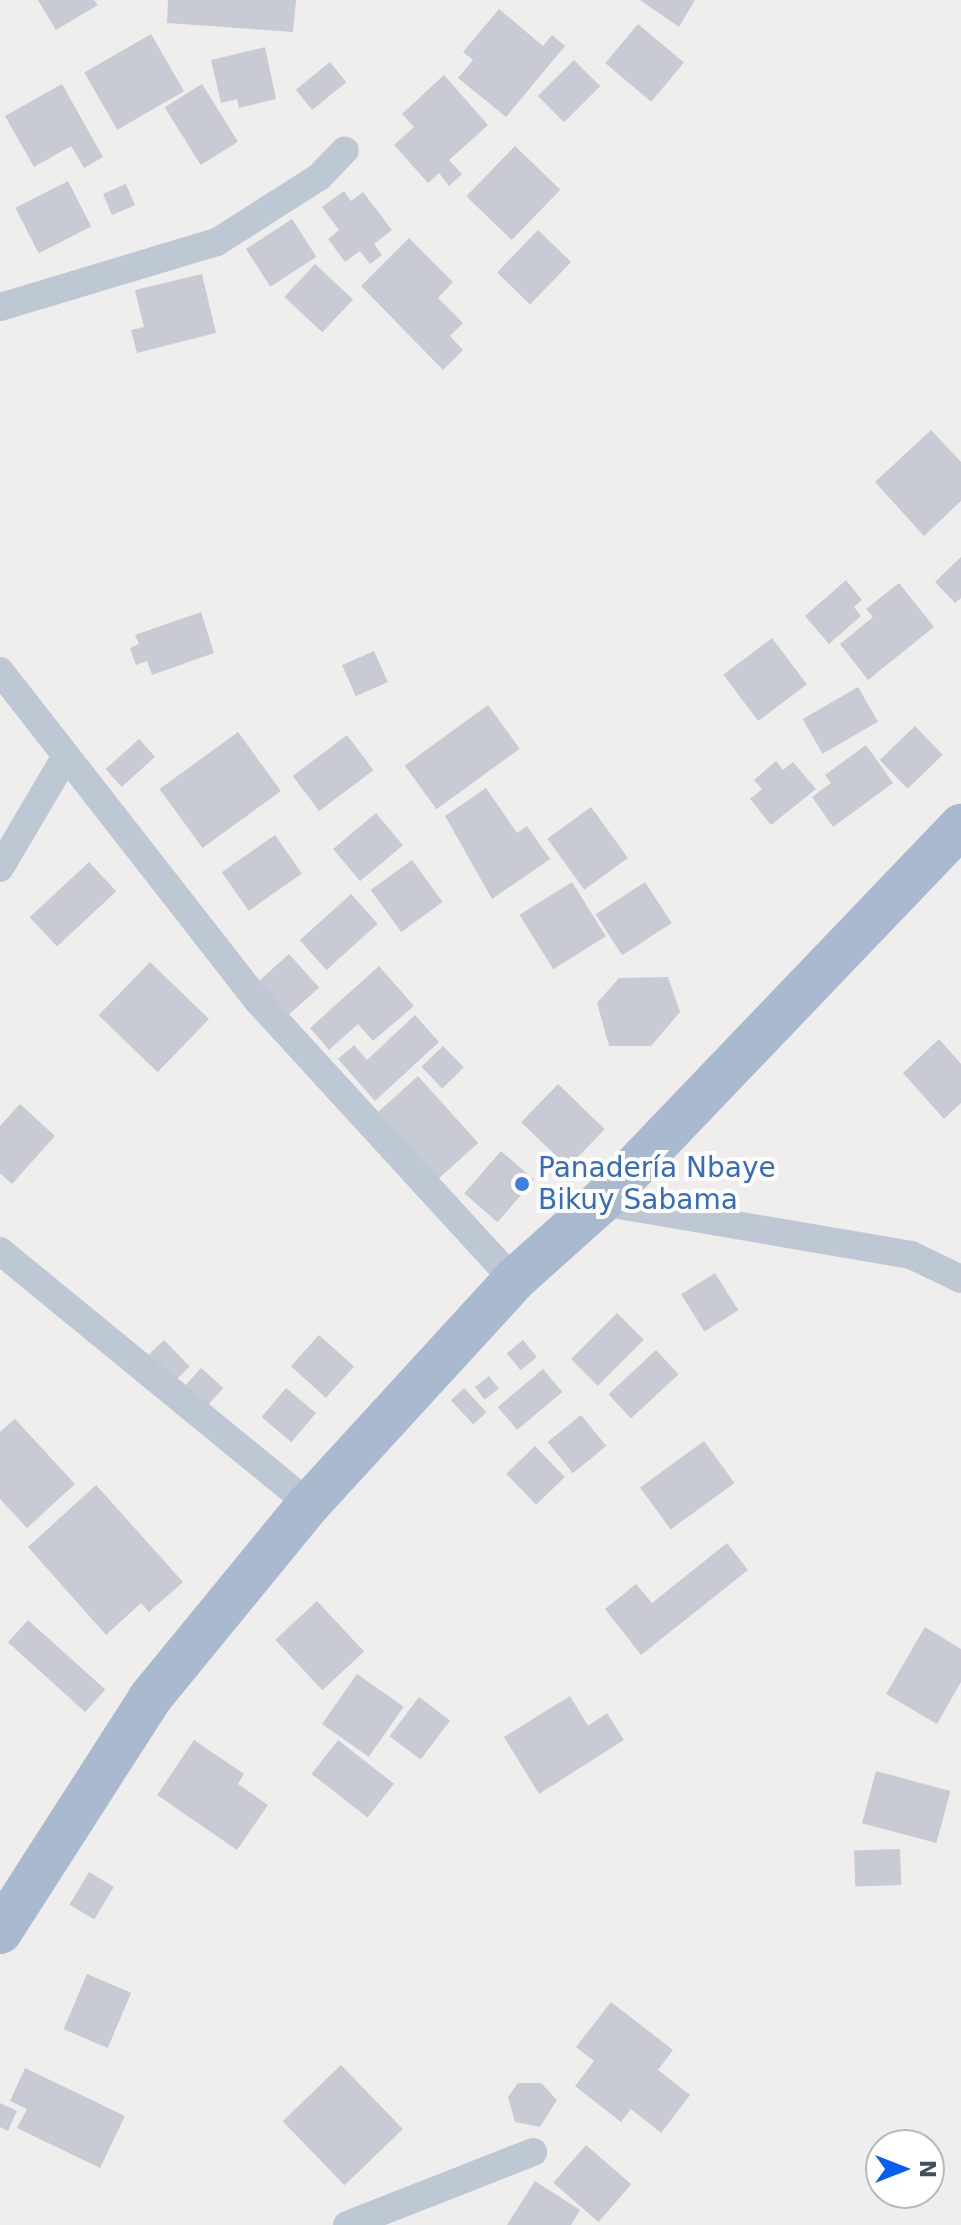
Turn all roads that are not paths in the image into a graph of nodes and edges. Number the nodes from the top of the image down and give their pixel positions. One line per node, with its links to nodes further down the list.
1 (345, 150): 2 (street)
2 (0, 307)
3 (0, 671): 4 (street)
4 (66, 756): 6 (street); 10 (street)
5 (961, 826): 7 (main road)
6 (0, 868)
7 (601, 1202): 9 (street); 10 (main road)
8 (0, 1251): 11 (street)
9 (961, 1279)
10 (514, 1280): 11 (main road)
11 (309, 1504): 12 (main road)
12 (6, 1911)
13 (533, 2152): 14 (street)
14 (347, 2225)

